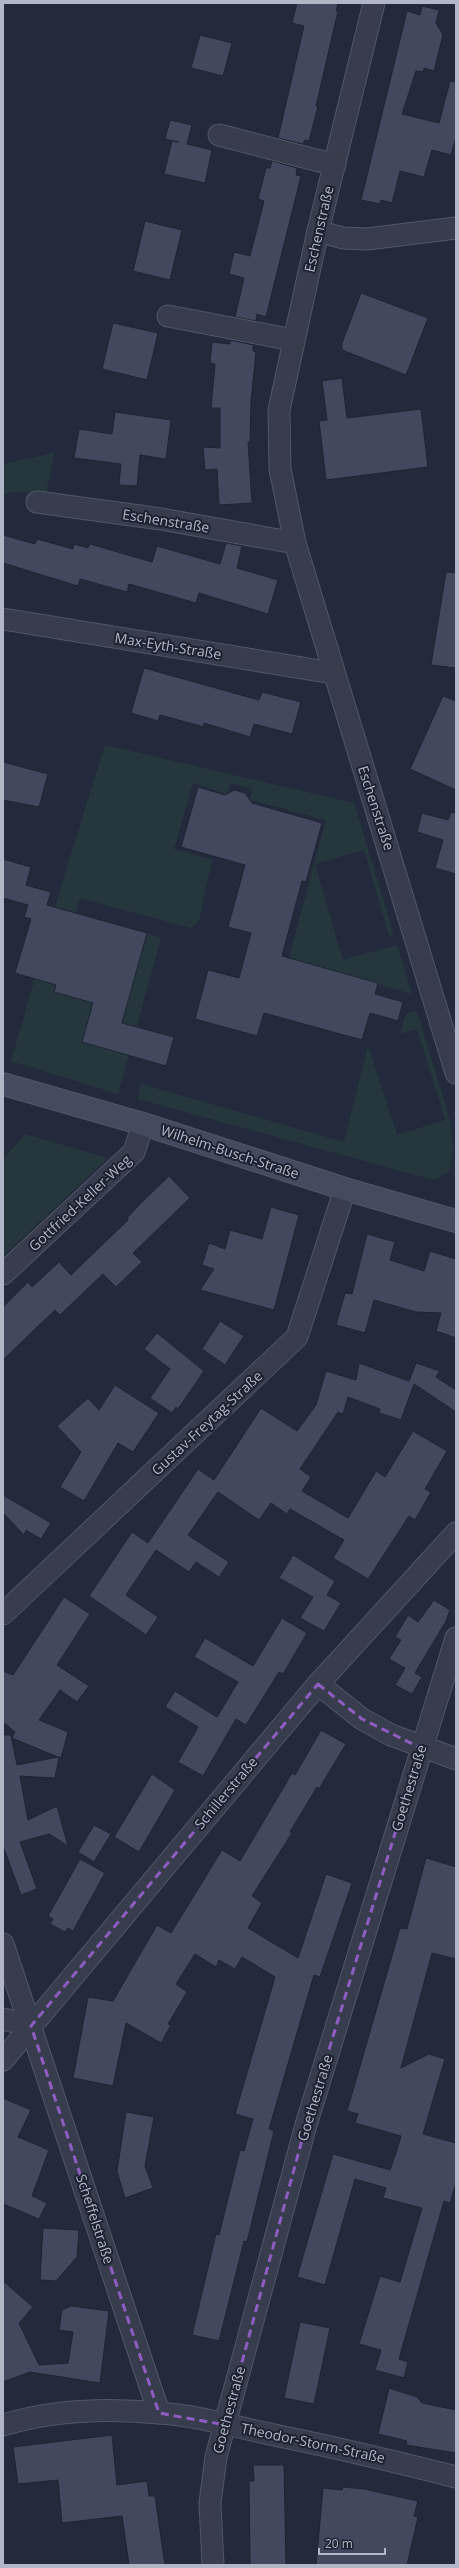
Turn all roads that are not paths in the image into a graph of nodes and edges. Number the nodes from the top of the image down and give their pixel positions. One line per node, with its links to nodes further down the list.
1 (374, 3): 3 (street, Eschenstraße)
2 (219, 135): 3 (street)
3 (335, 165): 5 (street, Eschenstraße)
4 (456, 228): 5 (street)
5 (318, 231): 7 (street, Eschenstraße)
6 (168, 316): 7 (street)
7 (293, 340): 9 (street, Eschenstraße)
8 (37, 502): 9 (street, Eschenstraße)
9 (295, 543): 11 (street, Eschenstraße)
10 (3, 619): 11 (street, Max-Eyth-Straße)
11 (333, 673): 12 (street, Eschenstraße)
12 (456, 1073)
13 (3, 1084): 14 (main road, Wilhelm-Busch-Straße)
14 (144, 1124): 15 (main road, Wilhelm-Busch-Straße); 17 (street, Gottfried-Keller-Weg)
15 (345, 1189): 16 (main road, Wilhelm-Busch-Straße); 19 (street, Gustav-Freytag-Straße)
16 (456, 1219)
17 (3, 1274)
18 (456, 1533): 21 (street, Schillerstraße)
19 (3, 1614)
20 (456, 1638): 22 (street, Goethestraße)
21 (318, 1684): 22 (street); 26 (street, Schillerstraße)
22 (421, 1748): 23 (street); 30 (street, Goethestraße)
23 (456, 1759)
24 (3, 1944): 26 (street, Scheffelstraße)
25 (3, 2019): 26 (street)
26 (32, 2026): 27 (street, Schillerstraße); 28 (street, Scheffelstraße)
27 (3, 2060)
28 (159, 2413): 29 (street, Theodor-Storm-Straße); 30 (street, Theodor-Storm-Straße)
29 (3, 2425)
30 (225, 2425): 31 (street, Theodor-Storm-Straße); 32 (street, Goethestraße)
31 (456, 2477)
32 (213, 2565)

